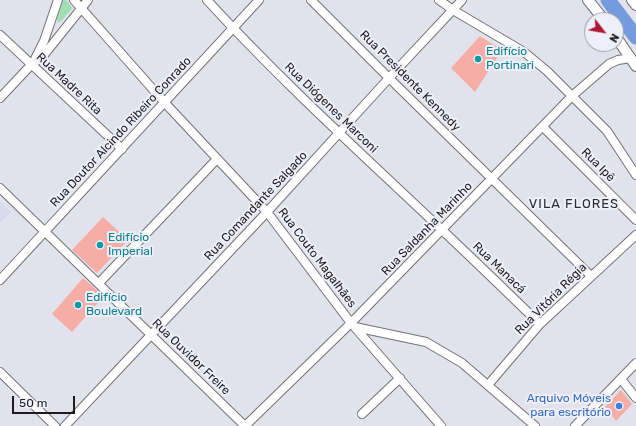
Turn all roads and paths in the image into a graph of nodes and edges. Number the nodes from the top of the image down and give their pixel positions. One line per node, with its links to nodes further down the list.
1 (58, 0): 19 (street)
2 (74, 0): 12 (street, Rua Couto Magalhães)
3 (88, 0): 12 (street)
4 (207, 0): 15 (street, Rua Diógenes Marconi)
5 (259, 0): 15 (street, Rua Doutor Alcindo Ribeiro Conrado)
6 (312, 0): 20 (street, Rua Presidente Kennedy)
7 (440, 0): 13 (street)
8 (462, 0): 13 (street, Rua Comandante Salgado)
9 (588, 0): 14 (main road)
10 (632, 0): 11 (main road)
11 (636, 5)
12 (82, 8): 19 (street); 23 (street, Rua Couto Magalhães)
13 (453, 10): 20 (street, Rua Comandante Salgado); 21 (street)
14 (598, 12)
15 (233, 28): 23 (street, Rua Doutor Alcindo Ribeiro Conrado); 25 (street, Rua Diógenes Marconi)
16 (0, 36): 19 (street, Rua Madre Rita)
17 (624, 49): 18 (main road)
18 (633, 62): 21 (street, Rua Saldanha Marinho)
19 (31, 65): 22 (street); 26 (street, Rua Madre Rita)
20 (389, 78): 25 (street, Rua Comandante Salgado); 29 (street, Rua Presidente Kennedy)
21 (572, 96): 24 (street, Rua Saldanha Marinho); 28 (street)
22 (0, 98)
23 (165, 102): 26 (street, Rua Doutor Alcindo Ribeiro Conrado); 27 (street, Rua Couto Magalhães)
24 (542, 127): 29 (street, Rua Saldanha Marinho); 32 (street, Rua Ipê)
25 (338, 133): 31 (street, Rua Comandante Salgado); 33 (street, Rua Diógenes Marconi)
26 (122, 149): 34 (street, Rua Doutor Alcindo Ribeiro Conrado)
27 (217, 159): 31 (street, Rua Couto Magalhães); 38 (street)
28 (636, 175)
29 (492, 179): 33 (street, Rua Saldanha Marinho); 36 (street, Rua Presidente Kennedy)
30 (0, 188): 34 (street, Rua Ouvidor Freire)
31 (267, 212): 40 (street, Rua Couto Magalhães); 41 (street, Rua Comandante Salgado)
32 (636, 220)
33 (442, 230): 39 (street, Rua Manacá); 40 (street, Rua Saldanha Marinho)
34 (44, 232): 37 (street, Rua Doutor Alcindo Ribeiro Conrado); 38 (street, Rua Ouvidor Freire)
35 (636, 235): 36 (street, Rua Vitória Régia)
36 (592, 276): 39 (street, Rua Vitória Régia)
37 (0, 280)
38 (99, 283): 41 (street, Rua Ouvidor Freire)
39 (540, 324): 46 (street, Rua Vitória Régia)
40 (353, 325): 44 (street, Rua Couto Magalhães); 46 (street); 51 (street, Rua Saldanha Marinho)
41 (152, 335): 50 (street, Rua Comandante Salgado); 51 (street, Rua Ouvidor Freire)
42 (636, 363): 45 (street)
43 (0, 372): 49 (street)
44 (400, 378): 48 (street); 52 (street, Rua Couto Magalhães)
45 (621, 379): 47 (street); 54 (street)
46 (488, 385): 53 (street)
47 (636, 398)
48 (362, 414)
49 (55, 426)
50 (65, 426)
51 (245, 426)
52 (441, 426)
53 (535, 426)
54 (575, 426)

